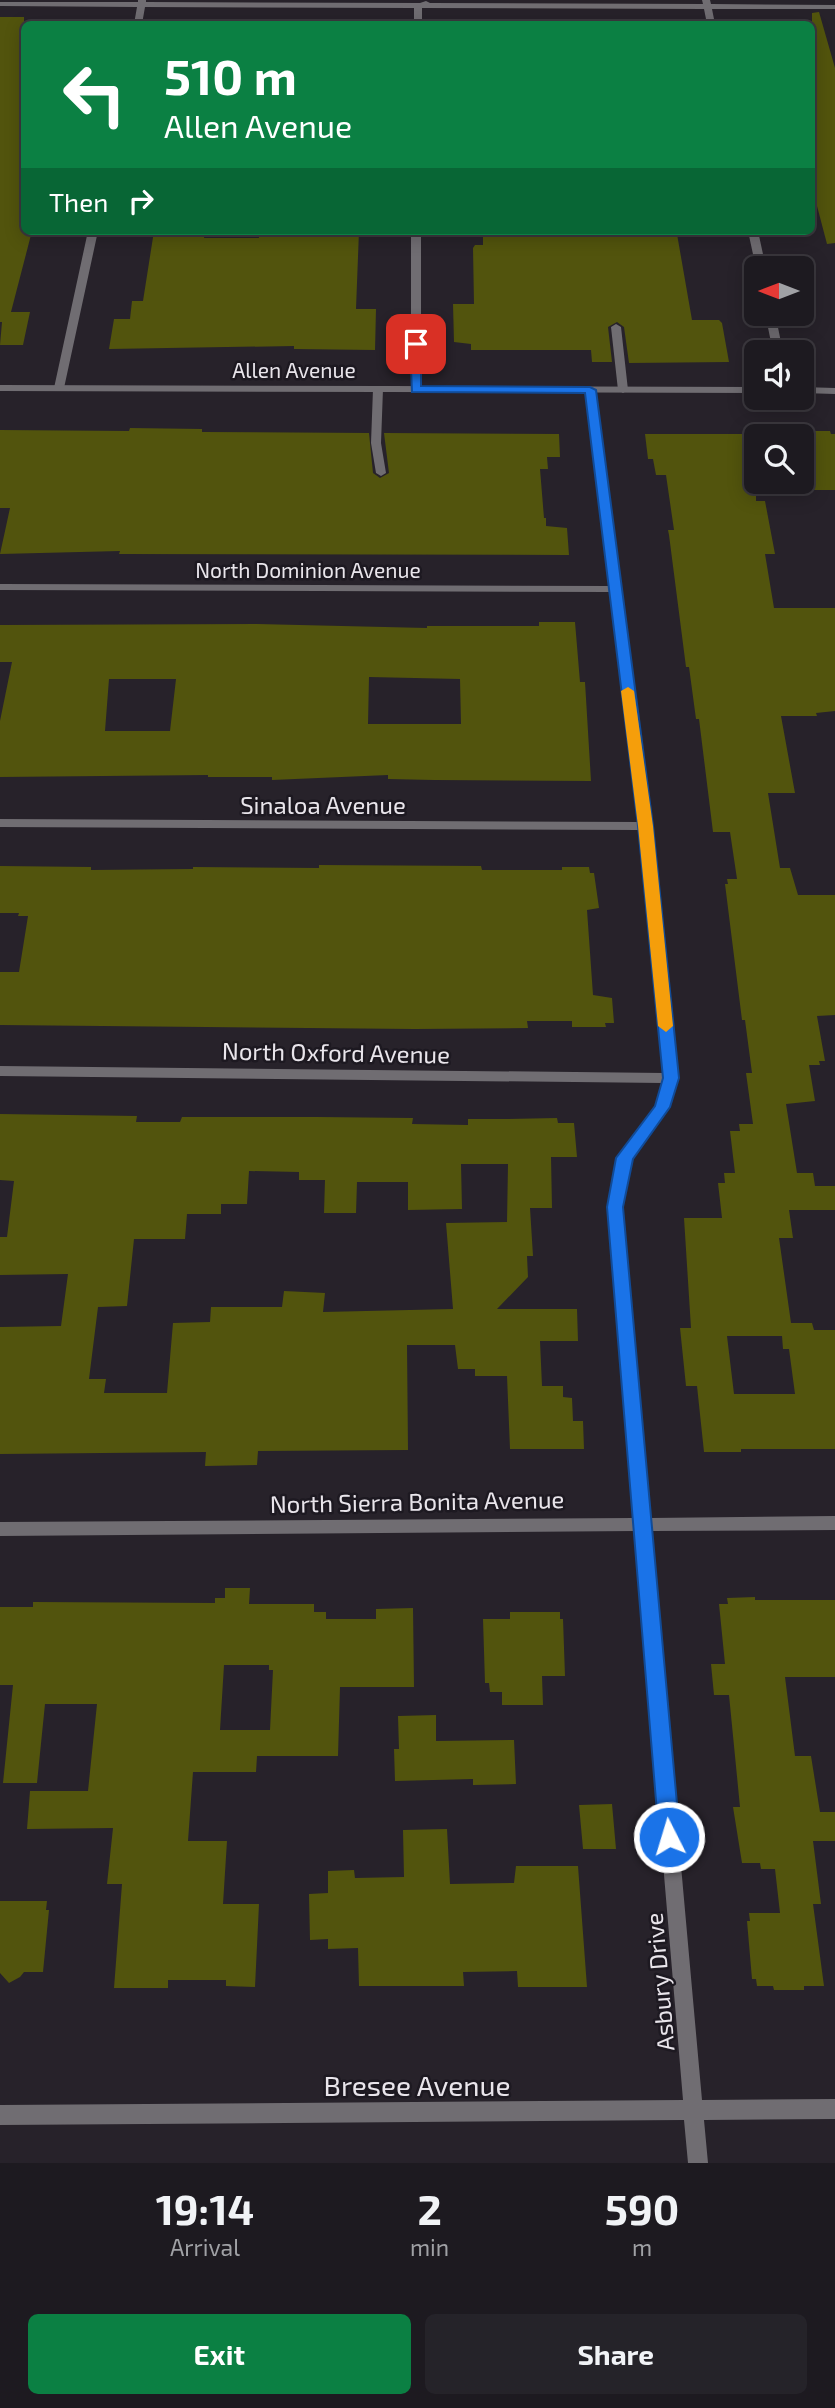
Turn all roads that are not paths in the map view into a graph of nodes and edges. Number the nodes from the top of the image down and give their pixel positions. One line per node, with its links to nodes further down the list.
1 (432, 0): 5 (street)
2 (142, 2): 4 (street); 5 (street); 7 (street)
3 (707, 3): 5 (street); 6 (street); 9 (street)
4 (0, 4)
5 (418, 6): 8 (street)
6 (835, 7)
7 (139, 21)
8 (418, 21)
9 (710, 21)
10 (92, 235): 16 (street)
11 (416, 235): 18 (street)
12 (754, 235): 13 (street)
13 (758, 256)
14 (616, 327): 20 (street)
15 (0, 388): 16 (street, Allen Avenue)
16 (60, 388): 17 (street, Allen Avenue)
17 (378, 389): 18 (street, Allen Avenue); 24 (street)
18 (416, 389): 19 (street, Allen Avenue)
19 (590, 390): 20 (street, Allen Avenue); 26 (street, Asbury Drive)
20 (623, 390): 21 (street, Allen Avenue)
21 (744, 390)
22 (814, 390): 23 (street)
23 (835, 391)
24 (381, 473)
25 (0, 587): 26 (street, North Dominion Avenue)
26 (616, 589): 28 (street, Asbury Drive)
27 (0, 823): 28 (street, Sinaloa Avenue)
28 (646, 826): 30 (street, Asbury Drive)
29 (0, 1071): 30 (street, North Oxford Avenue)
30 (671, 1078): 32 (street, Asbury Drive)
31 (835, 1523): 32 (street, North Sierra Bonita Avenue)
32 (643, 1524): 33 (street, North Sierra Bonita Avenue); 35 (street, Asbury Drive)
33 (0, 1529)
34 (835, 2109): 35 (street, Bresee Avenue)
35 (693, 2111): 36 (street, Bresee Avenue); 37 (street, Asbury Drive)
36 (0, 2115)
37 (698, 2163)

